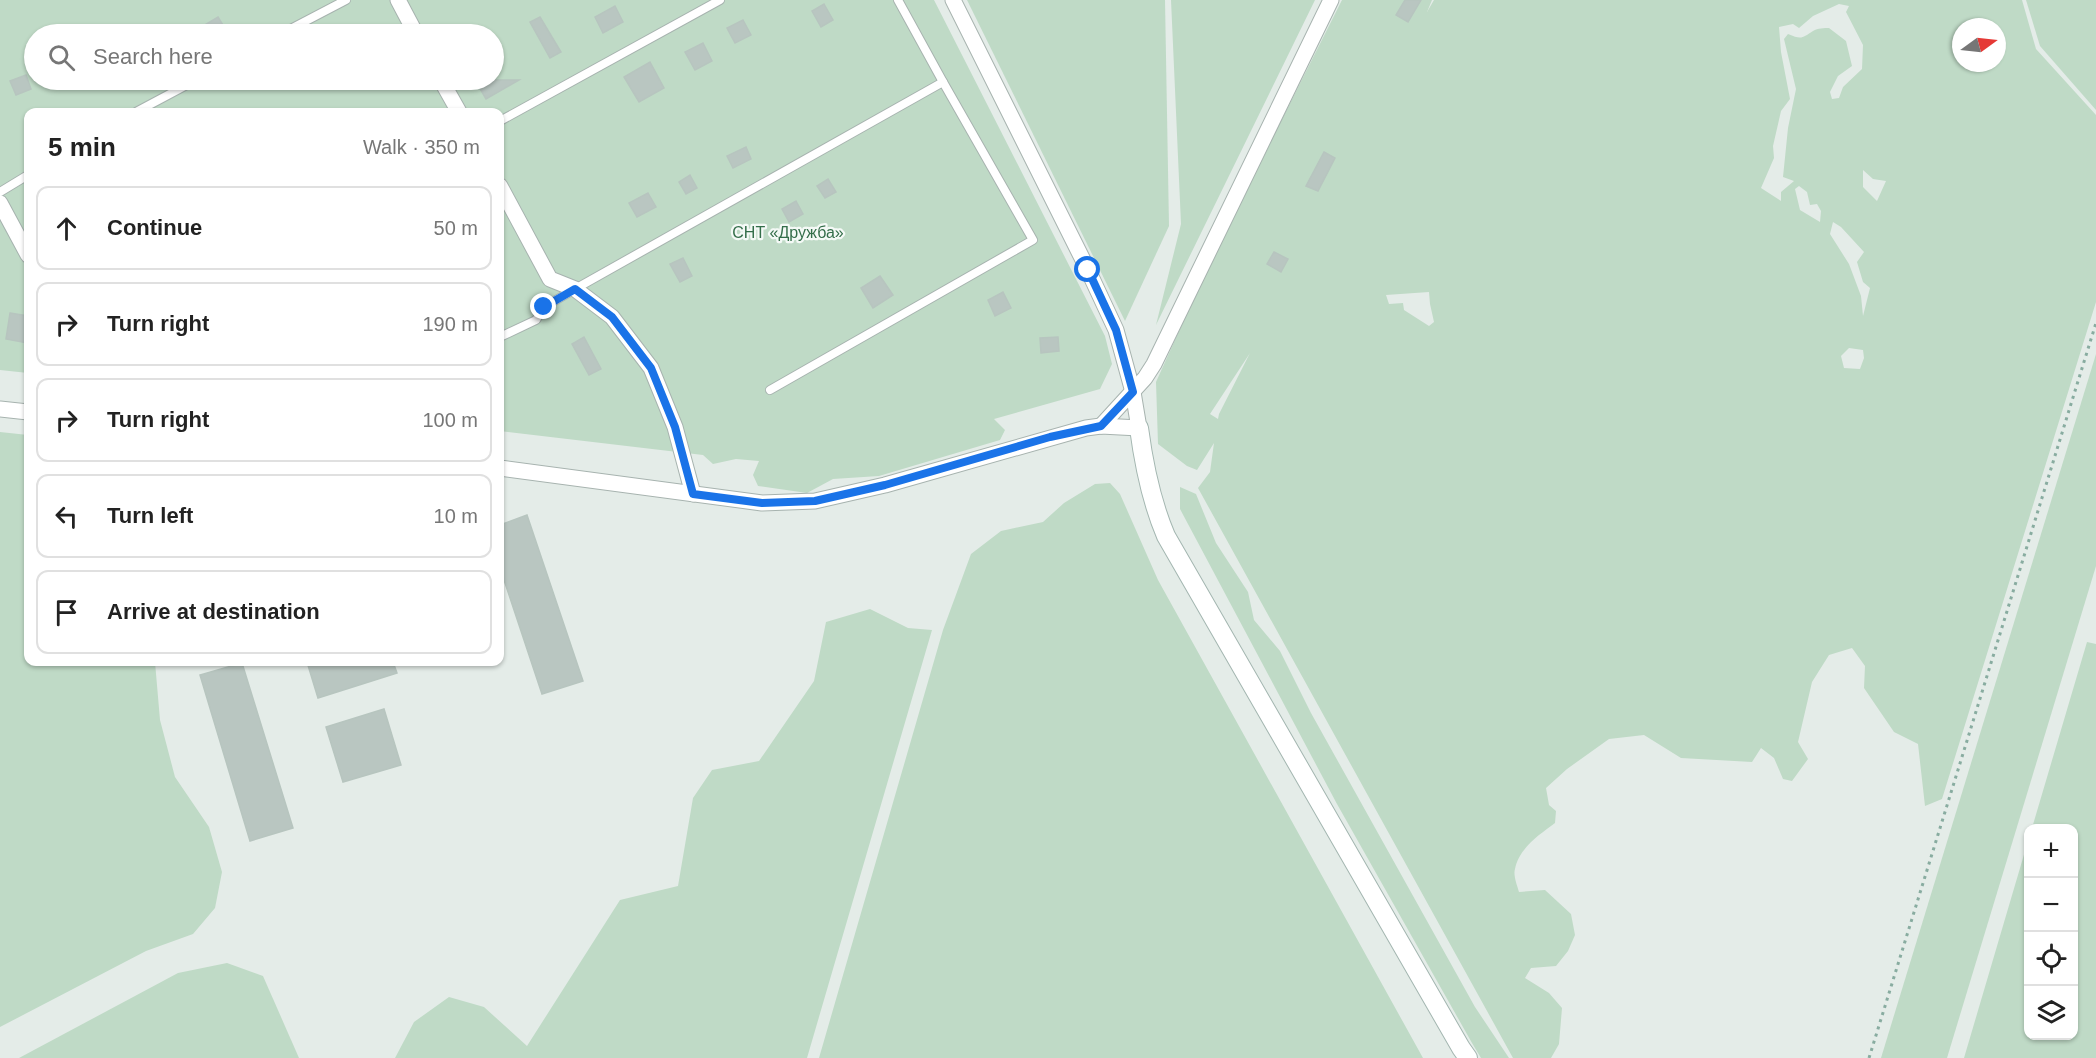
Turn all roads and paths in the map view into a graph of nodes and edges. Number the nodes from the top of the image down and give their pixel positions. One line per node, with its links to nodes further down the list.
1 (346, 0): 7 (lane)
2 (398, 0): 8 (street)
3 (720, 0): 14 (lane)
4 (898, 0): 9 (lane)
5 (953, 0): 24 (street)
6 (1331, 0): 24 (street)
7 (299, 24)
8 (411, 24)
9 (943, 82): 20 (lane); 23 (lane)
10 (177, 90): 12 (lane)
11 (447, 90): 13 (street)
12 (144, 108)
13 (457, 108)
14 (504, 119)
15 (24, 177): 16 (lane)
16 (0, 192)
17 (504, 193): 20 (street)
18 (0, 203): 19 (street)
19 (24, 248)
20 (575, 289): 22 (lane); 30 (street)
21 (2096, 323): 32 (path)
22 (504, 335)
23 (770, 390)
24 (1133, 392): 27 (street); 28 (street)
25 (0, 409): 26 (street)
26 (24, 412)
27 (1101, 426): 28 (street); 30 (street)
28 (1139, 428): 31 (street)
29 (504, 469): 30 (street)
30 (693, 494)
31 (1468, 1058)
32 (1869, 1058)

